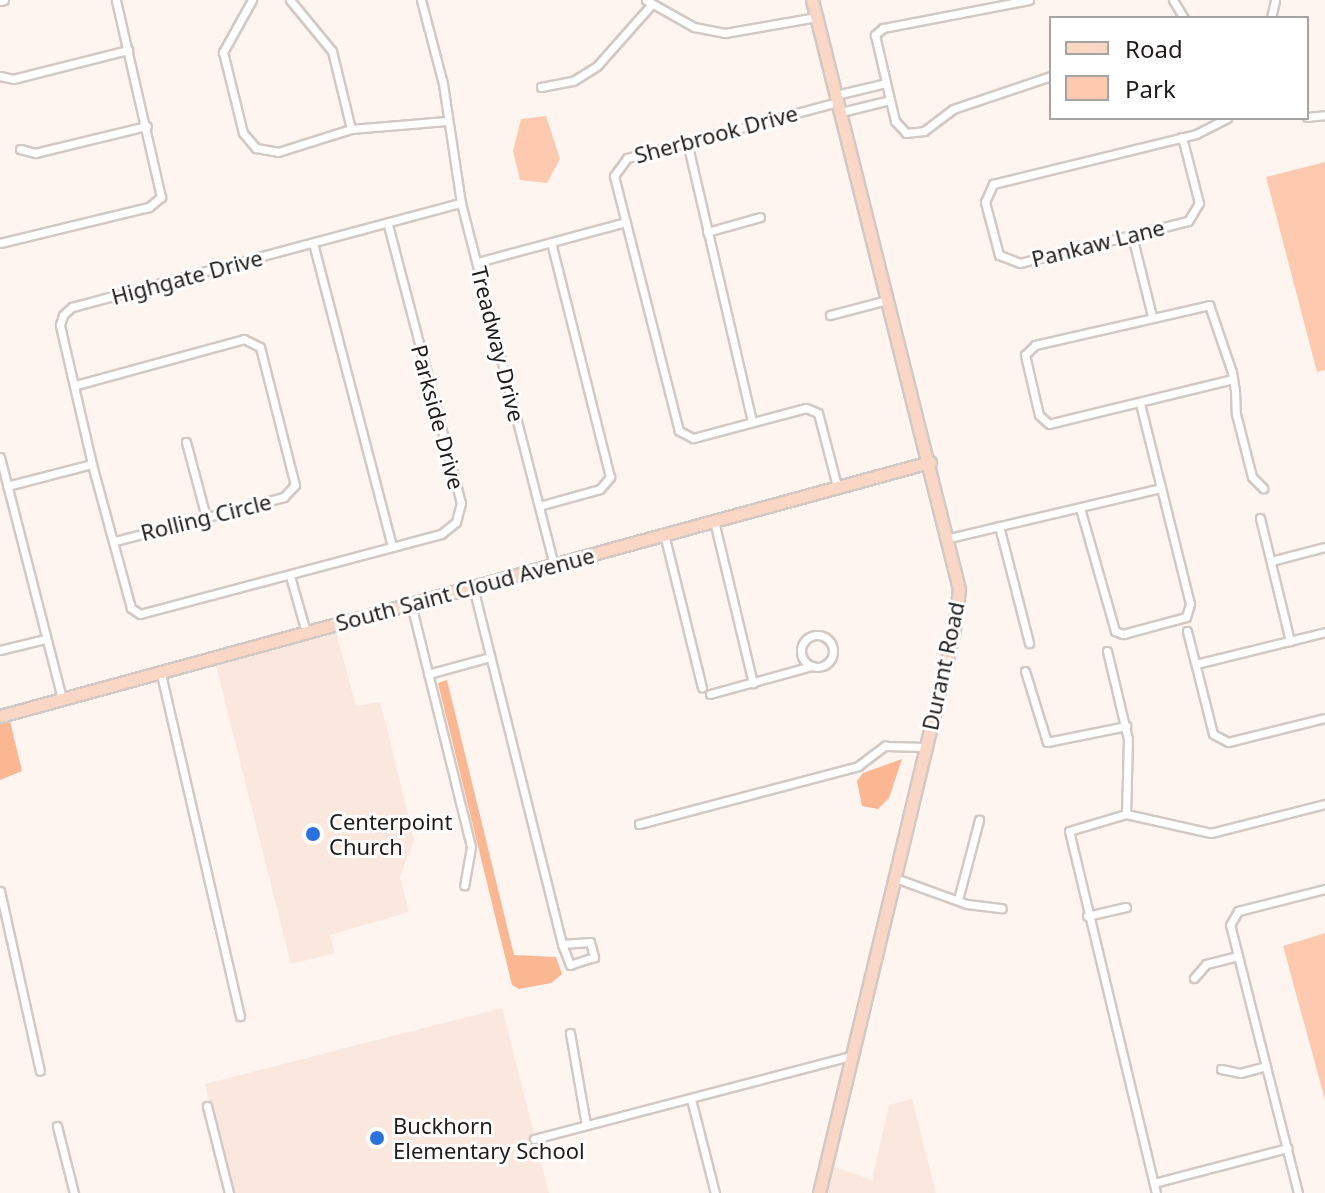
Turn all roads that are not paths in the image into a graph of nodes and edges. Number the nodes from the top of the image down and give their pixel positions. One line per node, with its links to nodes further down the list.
1 (116, 0): 9 (street)
2 (252, 0): 19 (street)
3 (290, 0): 19 (street)
4 (421, 0): 17 (street, Treadway Drive)
5 (812, 0): 8 (street, Durant Road)
6 (1029, 0): 12 (street)
7 (648, 2): 8 (street); 13 (street)
8 (817, 17): 15 (street, Durant Road)
9 (128, 50): 10 (street); 18 (street)
10 (0, 76)
11 (1049, 77): 14 (street)
12 (886, 83): 14 (street); 15 (street)
13 (541, 87)
14 (890, 100): 15 (street)
15 (838, 103): 21 (street, Sherbrook Drive); 33 (street, Durant Road)
16 (1222, 120): 20 (street, Pankaw Lane)
17 (447, 121): 19 (street); 23 (street, Treadway Drive)
18 (147, 126): 22 (street); 30 (street)
19 (351, 129)
20 (1182, 137): 28 (street, Pankaw Lane); 28 (street, Pankaw Lane)
21 (687, 142): 25 (street, Sherbrook Drive); 27 (street)
22 (20, 149)
23 (461, 203): 26 (street, Highgate Drive); 32 (street, Treadway Drive)
24 (760, 217): 27 (street)
25 (626, 222): 29 (street); 39 (street)
26 (388, 225): 31 (street, Highgate Drive); 57 (street, Parkside Drive)
27 (707, 232): 39 (street)
28 (1132, 236): 35 (street)
29 (551, 242): 32 (street); 48 (street)
30 (0, 243)
31 (313, 243): 37 (street, Highgate Drive); 57 (street)
32 (478, 262): 48 (street, Treadway Drive)
33 (887, 300): 34 (street); 42 (street, Durant Road)
34 (830, 315)
35 (1152, 316): 36 (street); 38 (street)
36 (1233, 379): 38 (street); 47 (street)
37 (76, 385): 43 (street, Highgate Drive); 50 (street, Rolling Circle)
38 (1140, 403): 46 (street)
39 (752, 422): 45 (street)
40 (186, 442): 50 (street)
41 (0, 457): 44 (street)
42 (930, 462): 45 (street, South Saint Cloud Avenue); 55 (street, Durant Road)
43 (92, 464): 44 (street); 56 (street, Highgate Drive)
44 (7, 486): 67 (street)
45 (837, 486): 52 (street, South Saint Cloud Avenue)
46 (1161, 488): 49 (street); 49 (street)
47 (1263, 488)
48 (539, 506): 60 (street, Treadway Drive)
49 (1080, 508): 53 (street)
50 (206, 517): 56 (street, Rolling Circle)
51 (1260, 518): 59 (street)
52 (714, 521): 54 (street, South Saint Cloud Avenue); 78 (street)
53 (999, 526): 55 (street); 69 (street)
54 (664, 534): 60 (street, South Saint Cloud Avenue); 79 (street)
55 (949, 538): 85 (street, Durant Road)
56 (115, 541): 61 (street, Highgate Drive)
57 (392, 547): 61 (street, Parkside Drive)
58 (1325, 547): 59 (street)
59 (1271, 561): 68 (street)
60 (554, 565): 62 (street, South Saint Cloud Avenue)
61 (290, 576): 65 (street)
62 (473, 587): 63 (street, South Saint Cloud Avenue); 72 (street)
63 (411, 604): 65 (street, South Saint Cloud Avenue); 77 (street)
64 (1187, 631): 73 (street)
65 (306, 632): 76 (street, South Saint Cloud Avenue)
66 (1325, 632): 68 (street)
67 (45, 639): 70 (street); 81 (street)
68 (1290, 641): 73 (street)
69 (1029, 643)
70 (0, 650)
71 (1107, 651): 84 (street)
72 (490, 657): 77 (street); 98 (street)
73 (1196, 664): 83 (street)
74 (812, 666): 74 (street); 78 (street)
75 (1025, 671): 84 (street)
76 (161, 674): 81 (street, South Saint Cloud Avenue); 101 (street)
77 (428, 674): 91 (street)
78 (753, 683): 80 (street)
79 (702, 687)
80 (710, 694)
81 (62, 699): 82 (street, South Saint Cloud Avenue)
82 (0, 716)
83 (1325, 718)
84 (1126, 726): 87 (street)
85 (926, 747): 89 (street); 90 (street, Durant Road)
86 (1325, 804): 87 (street)
87 (1126, 814): 97 (street)
88 (979, 820): 94 (street)
89 (639, 824)
90 (895, 878): 94 (street); 103 (street, Durant Road)
91 (464, 885)
92 (1325, 889): 99 (street)
93 (0, 891): 106 (street)
94 (959, 896): 96 (street)
95 (1126, 907): 97 (street)
96 (1002, 908)
97 (1087, 916): 113 (street)
98 (562, 944): 98 (street)
99 (1238, 956): 100 (street); 104 (street)
100 (1194, 978)
101 (240, 1016)
102 (570, 1033): 109 (street)
103 (851, 1056): 107 (street); 117 (street, Durant Road)
104 (1266, 1066): 105 (street); 112 (street)
105 (1221, 1069)
106 (40, 1071)
107 (691, 1099): 109 (street); 116 (street)
108 (207, 1106): 115 (street)
109 (586, 1125): 111 (street)
110 (57, 1126): 114 (street)
111 (534, 1139)
112 (1287, 1148): 113 (street); 119 (street)
113 (1154, 1183): 118 (street)
114 (74, 1193)
115 (229, 1193)
116 (715, 1193)
117 (819, 1193)
118 (1156, 1193)
119 (1298, 1193)

